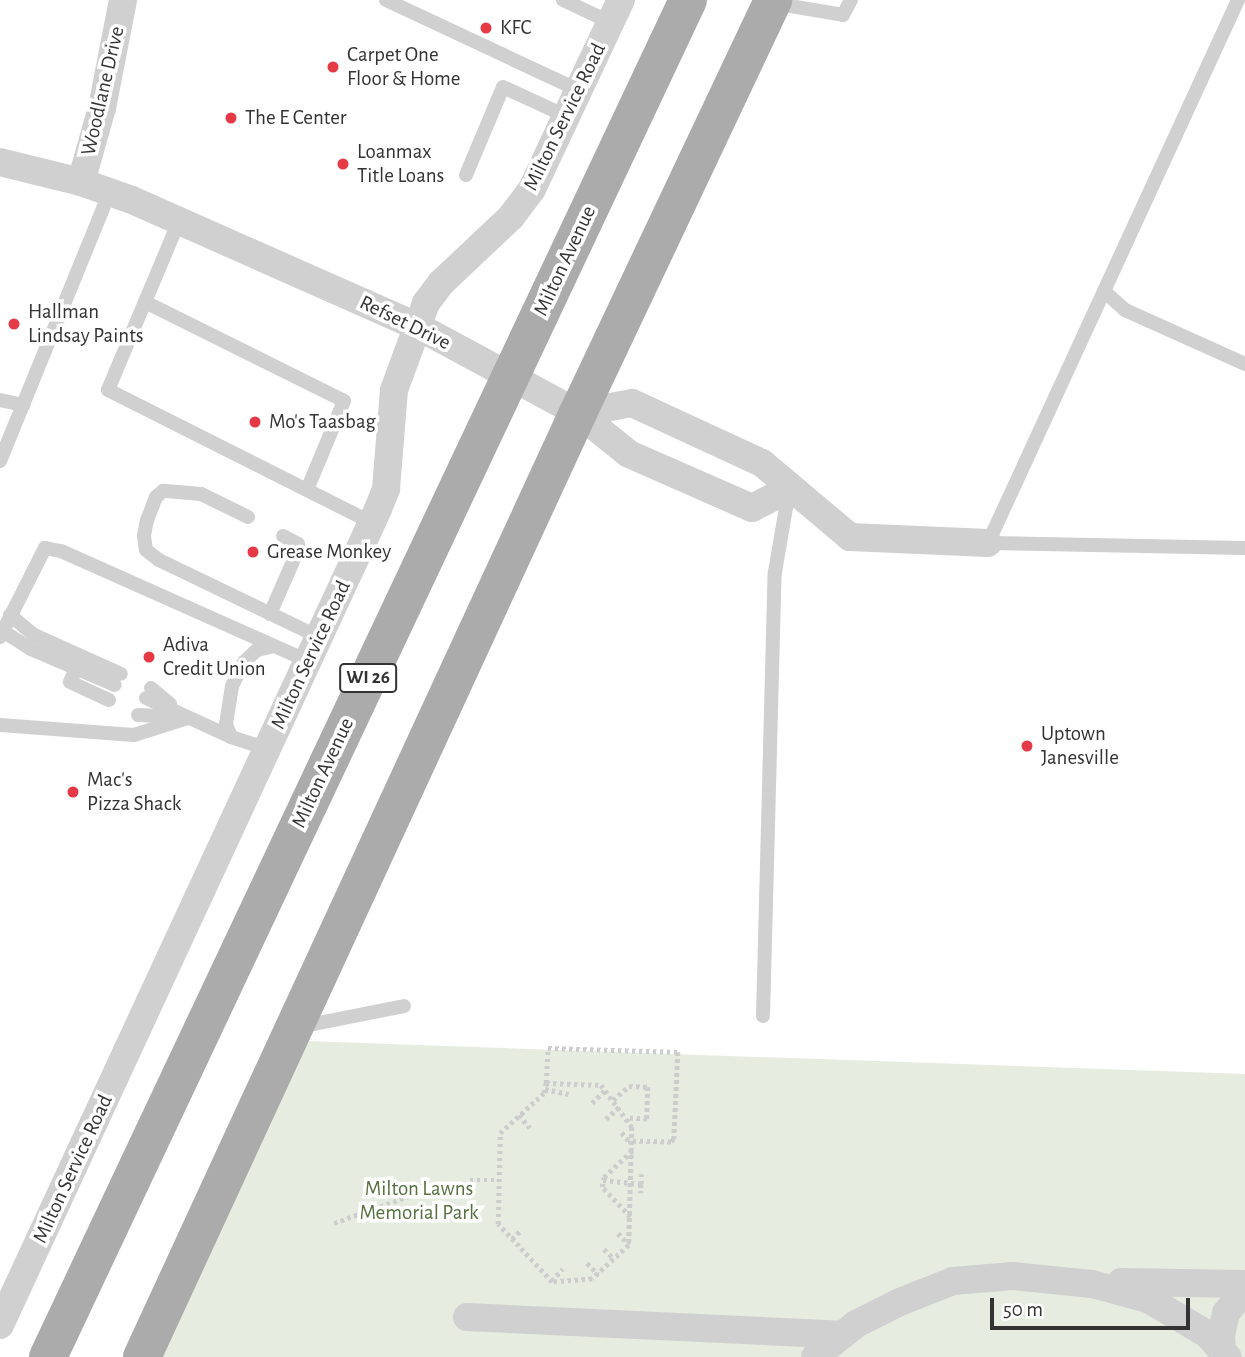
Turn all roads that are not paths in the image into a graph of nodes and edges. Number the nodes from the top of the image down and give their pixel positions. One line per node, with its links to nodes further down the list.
1 (123, 0): 13 (street, Woodlane Drive)
2 (386, 0): 9 (lane)
3 (563, 0): 8 (lane)
4 (688, 0): 20 (main road, Milton Avenue / WI 26)
5 (851, 0): 7 (lane)
6 (1238, 0): 16 (lane)
7 (772, 1): 23 (main road)
8 (616, 11): 9 (street, Milton Service Road)
9 (578, 90): 10 (street, Milton Service Road)
10 (566, 116): 12 (lane); 18 (street, Milton Service Road)
11 (0, 162): 13 (street, Refset Drive)
12 (466, 175)
13 (81, 182): 14 (street, Refset Drive)
14 (110, 192): 15 (street, Refset Drive); 22 (lane)
15 (178, 221): 17 (lane); 18 (street, Refset Drive)
16 (1104, 291): 19 (lane); 30 (lane)
17 (145, 302): 26 (lane); 26 (lane)
18 (417, 326): 20 (street, Refset Drive); 28 (street, Milton Service Road)
19 (1245, 364)
20 (510, 376): 23 (street, Refset Drive); 55 (main road, Milton Avenue / WI 26)
21 (0, 400): 22 (lane)
22 (23, 405): 24 (lane)
23 (578, 413): 25 (street); 25 (street, Refset Drive); 47 (main road)
24 (0, 461)
25 (789, 489): 30 (street); 46 (lane)
26 (307, 490): 28 (lane)
27 (248, 517): 32 (lane)
28 (372, 523): 36 (street, Milton Service Road)
29 (283, 536): 32 (lane)
30 (988, 543): 31 (lane)
31 (1245, 548)
32 (270, 614): 36 (lane)
33 (10, 615): 34 (lane); 35 (lane); 37 (lane)
34 (1, 634): 37 (lane)
35 (274, 646): 36 (lane); 43 (lane)
36 (314, 649): 44 (street, Milton Service Road)
37 (76, 669): 39 (lane)
38 (148, 693): 41 (lane)
39 (108, 700)
40 (138, 715): 41 (lane)
41 (188, 718): 42 (lane); 43 (lane)
42 (0, 724)
43 (231, 737): 44 (lane)
44 (268, 749): 52 (street, Milton Service Road)
45 (404, 1006): 47 (lane)
46 (763, 1016)
47 (294, 1028): 56 (main road)
48 (1058, 1280): 49 (street); 53 (street); 54 (street)
49 (1245, 1283)
50 (1245, 1289): 54 (street)
51 (467, 1317): 53 (street)
52 (0, 1325)
53 (842, 1335): 57 (street)
54 (1225, 1354)
55 (48, 1357)
56 (142, 1357)
57 (815, 1357)

